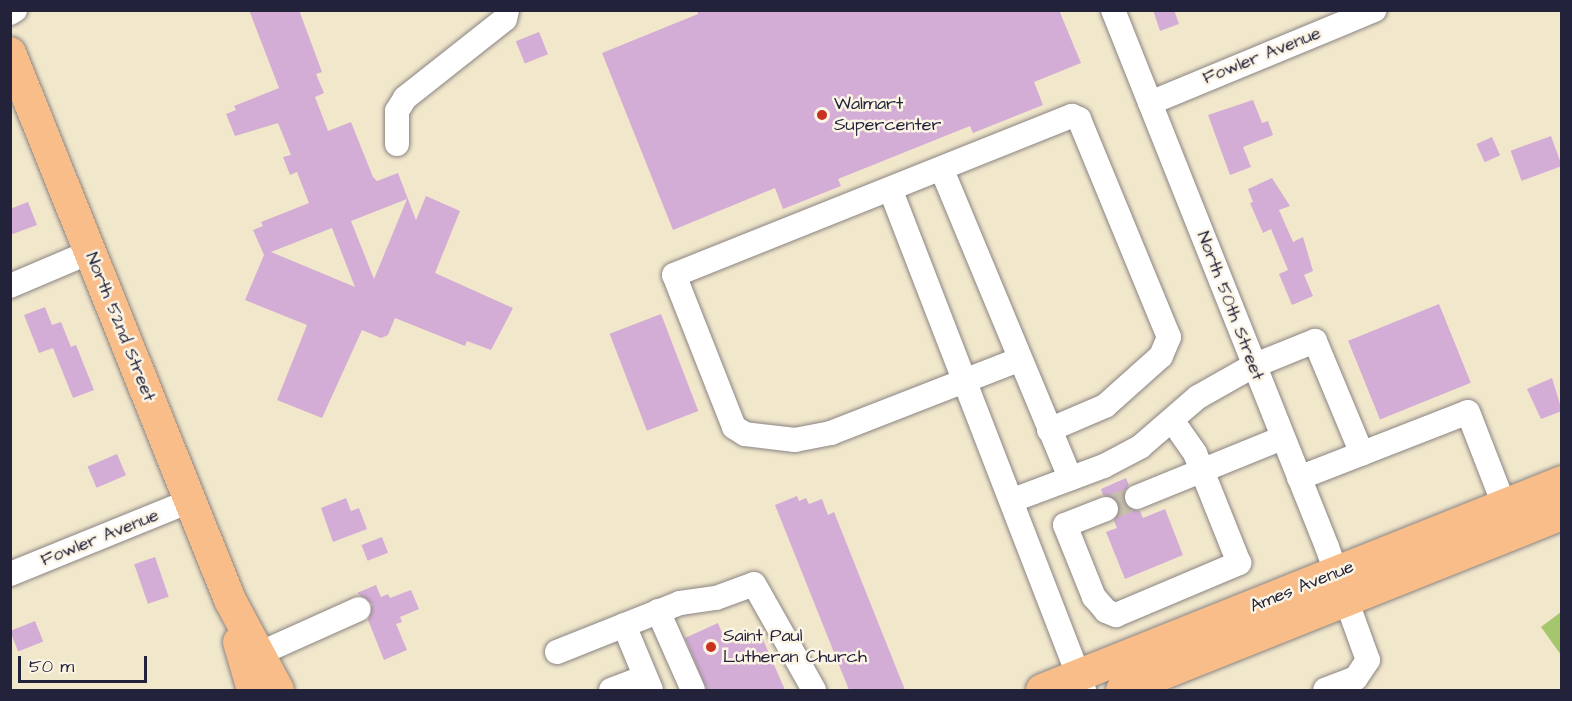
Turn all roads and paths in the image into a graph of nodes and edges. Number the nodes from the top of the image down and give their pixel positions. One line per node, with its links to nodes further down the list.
1 (15, 10): 5 (street)
2 (507, 10): 8 (street)
3 (1113, 10): 7 (street, North 50th Street)
4 (1375, 10): 7 (street, Fowler Avenue)
5 (10, 13)
6 (10, 53): 11 (main road, North 52nd Street)
7 (1150, 103): 14 (street, North 50th Street)
8 (397, 144)
9 (942, 170): 10 (street); 13 (street); 17 (street)
10 (891, 191): 15 (street); 15 (street)
11 (90, 252): 12 (street); 26 (main road, North 52nd Street)
12 (10, 286)
13 (1018, 360): 15 (street); 17 (street)
14 (1253, 366): 16 (street); 18 (street, North 50th Street); 19 (street)
15 (964, 380): 25 (street)
16 (1173, 421): 20 (street); 21 (street)
17 (1049, 430): 21 (street)
18 (1282, 438): 20 (street); 22 (street, North 50th Street)
19 (1362, 454): 22 (street); 27 (street)
20 (1202, 471): 24 (street); 28 (street)
21 (1070, 478): 25 (street)
22 (1299, 478): 31 (street, North 50th Street)
23 (1562, 482): 27 (main road, Ames Avenue)
24 (1137, 496)
25 (1013, 500): 38 (street)
26 (190, 501): 30 (street, Fowler Avenue); 32 (main road, North 52nd Street)
27 (1504, 505): 31 (main road, Ames Avenue)
28 (1106, 509)
29 (1562, 514): 31 (main road, Ames Avenue)
30 (10, 574)
31 (1342, 587): 38 (main road, Ames Avenue); 46 (main road, Ames Avenue); 47 (street, North 50th Street)
32 (230, 600): 37 (main road, North 52nd Street); 40 (main road, North 52nd Street)
33 (359, 609): 37 (street)
34 (658, 611): 35 (street); 43 (street); 44 (street)
35 (624, 625): 36 (street); 39 (street)
36 (557, 652)
37 (261, 653): 41 (main road, North 52nd Street)
38 (1082, 683): 45 (main road, Ames Avenue)
39 (648, 684): 42 (street)
40 (253, 690)
41 (278, 690)
42 (611, 690)
43 (693, 690)
44 (814, 690)
45 (1042, 690)
46 (1122, 690)
47 (1324, 690)

